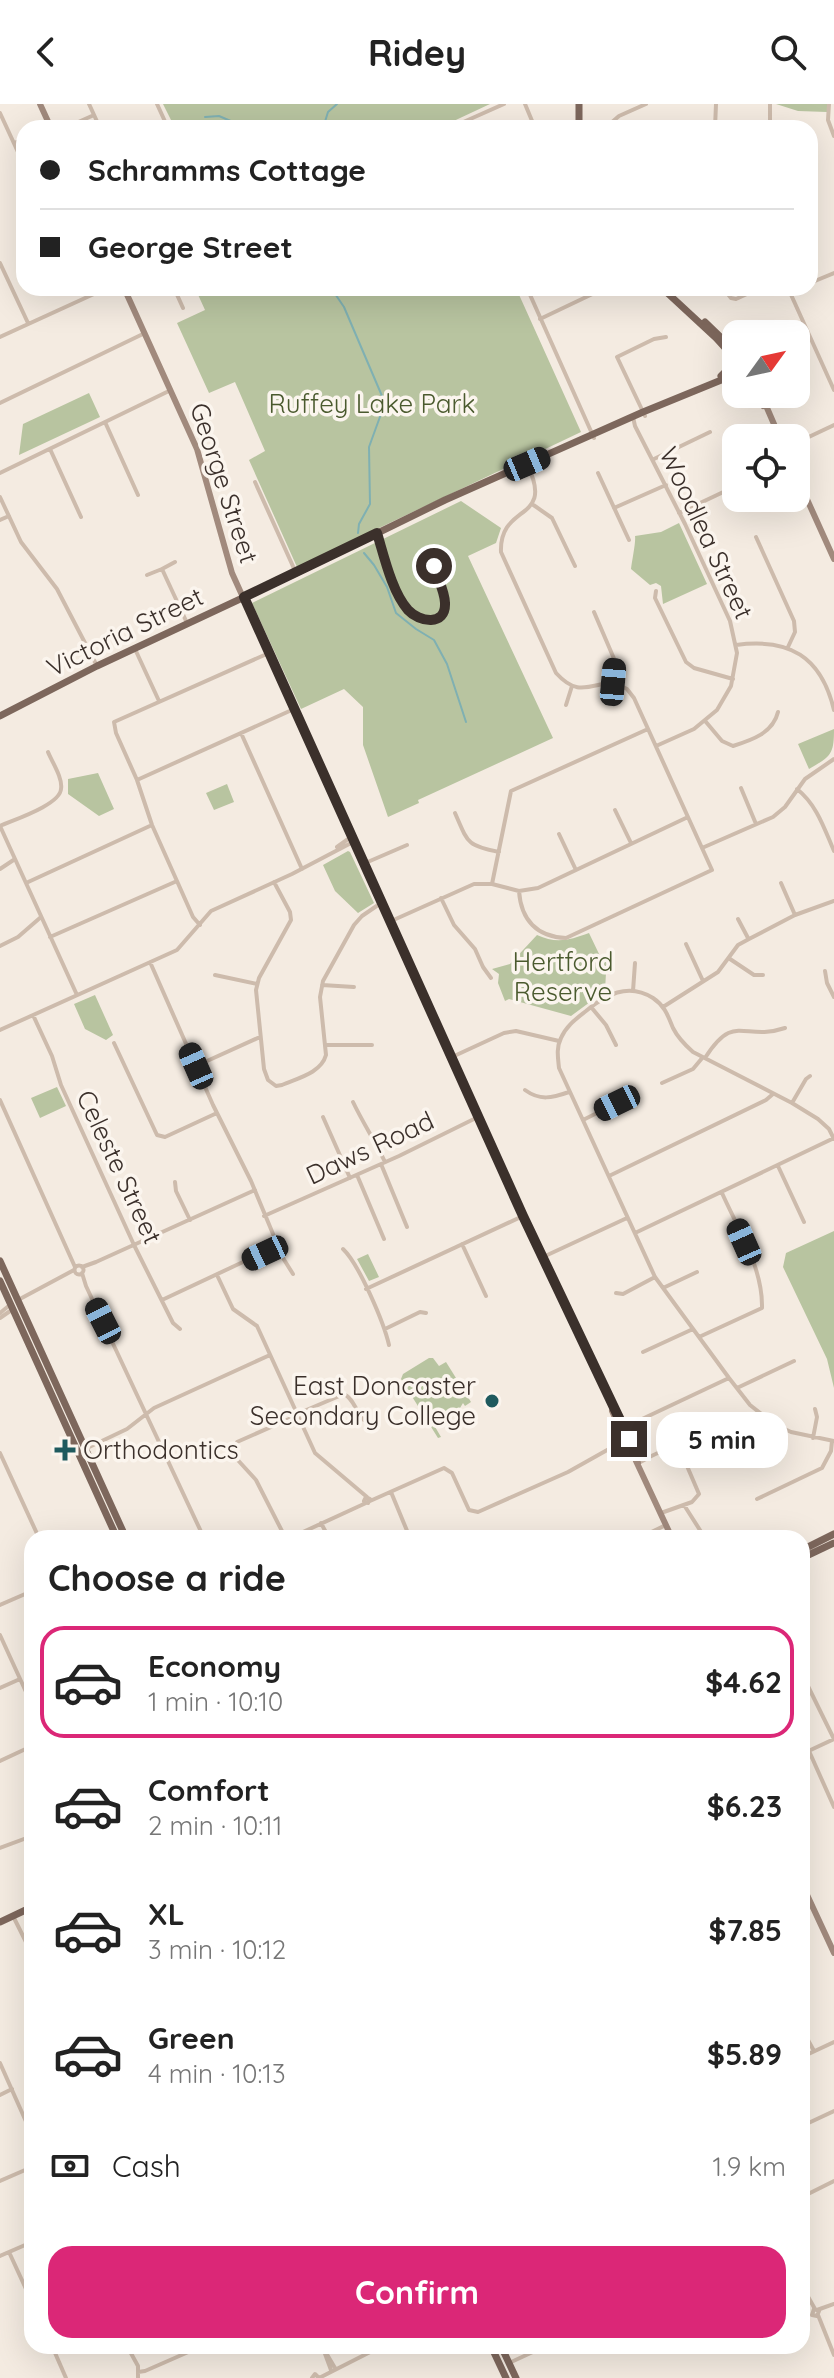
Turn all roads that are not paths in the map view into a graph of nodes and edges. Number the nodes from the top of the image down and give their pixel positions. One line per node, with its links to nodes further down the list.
1 (89, 104): 6 (street)
2 (504, 104): 9 (street)
3 (646, 104): 10 (street)
4 (829, 104): 11 (street)
5 (0, 113): 12 (street)
6 (94, 115): 7 (street); 8 (street)
7 (83, 120)
8 (96, 120)
9 (468, 120)
10 (614, 120)
11 (834, 136)
12 (14, 143): 13 (street)
13 (16, 147)
14 (0, 263): 25 (street)
15 (89, 296): 25 (street)
16 (128, 296): 26 (main road, George Street)
17 (178, 296): 22 (street)
18 (530, 296): 23 (street)
19 (588, 296): 23 (street)
20 (671, 296): 30 (main road)
21 (792, 296): 24 (street)
22 (183, 308)
23 (540, 319): 46 (street)
24 (802, 320)
25 (28, 324): 27 (street)
26 (145, 333): 33 (main road, George Street); 36 (street)
27 (0, 337)
28 (666, 337): 39 (street)
29 (810, 337): 34 (street)
30 (722, 341)
31 (721, 376): 35 (main road, Victoria Street)
32 (722, 380): 35 (main road, Victoria Street)
33 (171, 390): 42 (street); 76 (main road, George Street)
34 (834, 390)
35 (670, 402): 39 (main road, Victoria Street)
36 (0, 403)
37 (764, 408): 40 (main road)
38 (765, 408): 40 (main road)
39 (644, 414): 41 (main road, Victoria Street)
40 (771, 418): 43 (main road)
41 (634, 420): 46 (main road, Victoria Street); 49 (street, Woodlea Street)
42 (105, 422): 48 (street); 56 (street)
43 (774, 424)
44 (834, 425): 47 (street)
45 (710, 432): 49 (street)
46 (593, 436): 50 (main road, Victoria Street)
47 (810, 436)
48 (50, 449): 51 (street); 63 (street)
49 (653, 460): 54 (street, Woodlea Street)
50 (527, 464): 58 (street); 65 (main road, Victoria Street)
51 (0, 473)
52 (598, 473): 60 (street)
53 (255, 482): 73 (street)
54 (666, 485): 60 (street); 61 (street, Woodlea Street)
55 (722, 493): 61 (street)
56 (138, 495)
57 (0, 497): 62 (street)
58 (532, 504): 71 (street); 86 (street)
59 (810, 506): 68 (main road)
60 (614, 508): 67 (street)
61 (679, 513): 79 (street, Woodlea Street)
62 (9, 516): 64 (street); 83 (street)
63 (81, 517)
64 (0, 520)
65 (377, 533): 70 (street); 73 (main road, Victoria Street)
66 (756, 537): 80 (street)
67 (629, 540)
68 (834, 559)
69 (175, 562): 72 (street)
70 (434, 566)
71 (575, 566)
72 (162, 569): 74 (street); 78 (street)
73 (296, 573): 76 (main road, Victoria Street)
74 (147, 575)
75 (656, 591): 84 (street)
76 (244, 597): 78 (main road, Victoria Street); 82 (main road, George Street)
77 (594, 612): 85 (street)
78 (187, 623): 81 (main road, Victoria Street)
79 (736, 645): 80 (street); 84 (street, Woodlea Street)
80 (788, 647): 90 (street)
81 (135, 649): 83 (main road, Victoria Street); 87 (street)
82 (269, 653): 87 (street); 89 (main road, George Street)
83 (97, 666): 92 (main road, Victoria Street)
84 (733, 679): 93 (street, Woodlea Street)
85 (613, 682): 86 (street); 94 (street)
86 (572, 686): 88 (street)
87 (159, 702): 99 (street)
88 (566, 705)
89 (294, 709): 95 (street); 109 (main road, George Street)
90 (834, 710)
91 (778, 712): 93 (street)
92 (0, 716)
93 (705, 721): 96 (street, Woodlea Street)
94 (648, 729): 96 (street); 114 (street)
95 (241, 733): 99 (street); 119 (street)
96 (656, 746): 104 (street)
97 (48, 752): 107 (street)
98 (833, 762): 101 (street)
99 (137, 780): 106 (street)
100 (741, 788): 105 (street)
101 (797, 789): 105 (street); 113 (street)
102 (615, 810): 110 (street)
103 (455, 813): 114 (street)
104 (688, 817): 110 (street); 112 (street)
105 (756, 824): 112 (street)
106 (152, 825): 120 (street); 122 (street)
107 (0, 826): 115 (street)
108 (559, 834): 117 (street)
109 (352, 840): 116 (main road, George Street); 119 (street)
110 (631, 843): 117 (street)
111 (407, 845): 116 (street)
112 (702, 848): 125 (street)
113 (834, 851)
114 (499, 852): 124 (street)
115 (15, 859): 118 (street); 122 (street)
116 (363, 864): 128 (main road, George Street)
117 (576, 868): 125 (street)
118 (0, 869)
119 (302, 869): 121 (street)
120 (177, 881): 133 (street); 134 (street)
121 (276, 882): 133 (street); 146 (street)
122 (26, 883): 130 (street)
123 (781, 883): 129 (street)
124 (492, 884): 125 (street); 126 (street)
125 (519, 891)
126 (441, 898): 132 (street); 144 (street)
127 (834, 901): 129 (street)
128 (382, 905): 132 (main road, George Street); 147 (street)
129 (795, 915): 135 (street)
130 (42, 918): 134 (street); 137 (street)
131 (738, 919): 135 (street)
132 (389, 922): 163 (main road, George Street)
133 (201, 923): 139 (street)
134 (51, 938): 150 (street)
135 (749, 939): 138 (street)
136 (686, 944): 145 (street)
137 (0, 946)
138 (729, 959): 143 (street); 145 (street)
139 (148, 963): 150 (street); 165 (street)
140 (635, 963): 149 (street)
141 (825, 971): 151 (street)
142 (215, 975): 146 (street)
143 (763, 975)
144 (491, 978)
145 (703, 981): 153 (street)
146 (257, 984): 157 (street)
147 (322, 985): 148 (street); 160 (street)
148 (354, 987)
149 (633, 991): 152 (street); 153 (street)
150 (77, 996): 154 (street)
151 (834, 997)
152 (591, 1007): 158 (street); 162 (street)
153 (663, 1007): 164 (street)
154 (33, 1015): 156 (street); 197 (street, Celeste Street)
155 (785, 1028): 164 (street)
156 (0, 1030)
157 (260, 1037): 160 (street); 165 (street)
158 (559, 1041): 163 (street); 169 (street)
159 (114, 1043): 175 (street)
160 (325, 1045): 161 (street)
161 (372, 1045)
162 (616, 1045)
163 (452, 1057): 177 (main road, George Street)
164 (704, 1058): 167 (street); 170 (street)
165 (196, 1066): 175 (street)
166 (810, 1076): 174 (street)
167 (662, 1083)
168 (525, 1090): 169 (street)
169 (569, 1092): 178 (street)
170 (773, 1094): 174 (street); 183 (street)
171 (0, 1100): 202 (street)
172 (353, 1102): 180 (street)
173 (617, 1103): 178 (street)
174 (792, 1103): 179 (street)
175 (217, 1113): 186 (street)
176 (323, 1117): 184 (street)
177 (478, 1117): 180 (street, Daws Road); 188 (main road, George Street)
178 (583, 1120): 183 (street)
179 (834, 1138): 181 (street)
180 (383, 1163): 182 (street, Daws Road); 193 (street)
181 (778, 1166): 187 (street); 192 (street)
182 (357, 1175): 184 (street, Daws Road); 195 (street)
183 (609, 1176): 190 (street)
184 (350, 1178): 189 (street, Daws Road)
185 (175, 1182): 191 (street)
186 (255, 1190): 189 (street); 191 (street)
187 (722, 1193): 194 (street); 219 (street)
188 (523, 1216): 196 (street); 200 (main road, George Street)
189 (265, 1217): 198 (street)
190 (627, 1218): 194 (street); 200 (street)
191 (190, 1220): 197 (street)
192 (804, 1222)
193 (407, 1227)
194 (635, 1233): 206 (street)
195 (384, 1239)
196 (462, 1244): 209 (street); 211 (street)
197 (134, 1245): 202 (street); 212 (street, Celeste Street)
198 (278, 1247): 204 (street); 205 (street)
199 (343, 1249): 209 (street)
200 (542, 1257): 231 (main road, George Street)
201 (0, 1261): 213 (main road)
202 (79, 1270): 213 (street); 227 (street)
203 (697, 1272): 208 (street)
204 (293, 1274)
205 (217, 1275): 212 (street); 222 (street)
206 (655, 1277): 208 (street); 210 (street)
207 (0, 1281): 213 (main road)
208 (663, 1288): 218 (street)
209 (366, 1289): 217 (street)
210 (616, 1293)
211 (486, 1296)
212 (162, 1300): 216 (street, Celeste Street)
213 (14, 1304): 215 (street); 236 (main road); 247 (main road)
214 (426, 1313): 217 (street)
215 (0, 1315)
216 (180, 1329)
217 (385, 1329): 220 (street)
218 (693, 1329): 219 (street); 221 (street)
219 (699, 1337): 224 (street)
220 (389, 1345)
221 (643, 1352)
222 (270, 1355): 227 (street); 228 (street)
223 (794, 1361): 225 (street)
224 (729, 1378): 225 (street); 231 (street)
225 (737, 1388): 230 (street)
226 (815, 1409): 232 (street)
227 (147, 1413): 236 (street); 249 (street)
228 (298, 1414): 229 (street); 240 (street); 250 (street)
229 (364, 1420)
230 (774, 1424): 232 (street); 235 (street)
231 (623, 1429): 233 (main road, George Street)
232 (813, 1438): 234 (street)
233 (626, 1440): 238 (main road, George Street); 239 (street)
234 (833, 1441): 241 (street)
235 (734, 1444)
236 (85, 1449): 248 (main road)
237 (0, 1453): 246 (street)
238 (638, 1463): 242 (street); 243 (main road, George Street)
239 (389, 1492): 240 (street); 253 (street)
240 (366, 1499): 244 (street)
241 (757, 1499)
242 (684, 1505): 243 (street); 256 (street)
243 (661, 1513): 245 (main road, George Street)
244 (322, 1522): 251 (street); 252 (street)
245 (666, 1525): 254 (street); 255 (main road, George Street)
246 (35, 1530)
247 (113, 1530)
248 (122, 1530)
249 (200, 1530)
250 (280, 1530)
251 (305, 1530)
252 (326, 1530)
253 (406, 1530)
254 (656, 1530)
255 (668, 1530)
256 (701, 1530)
257 (834, 1534): 259 (main road)
258 (834, 1543): 259 (main road)
259 (818, 1546): 260 (main road); 261 (main road)
260 (810, 1548)
261 (810, 1552)
262 (24, 1594): 263 (street)
263 (0, 1605)
264 (0, 1635): 265 (street)
265 (20, 1679): 266 (street); 267 (street)
266 (0, 1688)
267 (24, 1688)
268 (810, 1691): 269 (street)
269 (833, 1739): 271 (street)
270 (24, 1750): 273 (street)
271 (810, 1750)
272 (810, 1758): 274 (street)
273 (0, 1761)
274 (834, 1807)
275 (24, 1839): 276 (street)
276 (0, 1848)
277 (810, 1901): 282 (main road)
278 (24, 1911): 279 (main road)
279 (14, 1915): 280 (main road); 281 (street)
280 (0, 1922)
281 (24, 1939)
282 (834, 1953)
283 (834, 2042): 285 (street)
284 (810, 2044): 285 (street)
285 (814, 2051): 286 (street)
286 (810, 2053)
287 (0, 2063): 288 (street)
288 (12, 2089): 289 (street); 291 (street)
289 (0, 2095)
290 (834, 2111): 292 (street)
291 (24, 2117)
292 (810, 2122)
293 (24, 2170): 294 (street)
294 (0, 2181)
295 (834, 2181): 296 (street)
296 (810, 2193)
297 (24, 2245): 298 (street)
298 (9, 2252): 299 (street); 300 (street)
299 (0, 2256)
300 (24, 2285)
301 (810, 2301): 303 (street)
302 (832, 2305): 303 (street)
303 (816, 2312): 312 (street)
304 (56, 2354): 317 (street)
305 (131, 2354): 315 (street)
306 (185, 2354): 315 (street)
307 (325, 2354): 314 (street)
308 (365, 2354): 314 (street)
309 (495, 2354): 318 (main road)
310 (505, 2354): 313 (main road)
311 (528, 2354): 313 (street)
312 (834, 2355)
313 (509, 2363): 319 (main road)
314 (331, 2370): 316 (street)
315 (139, 2375)
316 (315, 2377)
317 (66, 2378)
318 (506, 2378)
319 (516, 2378)

